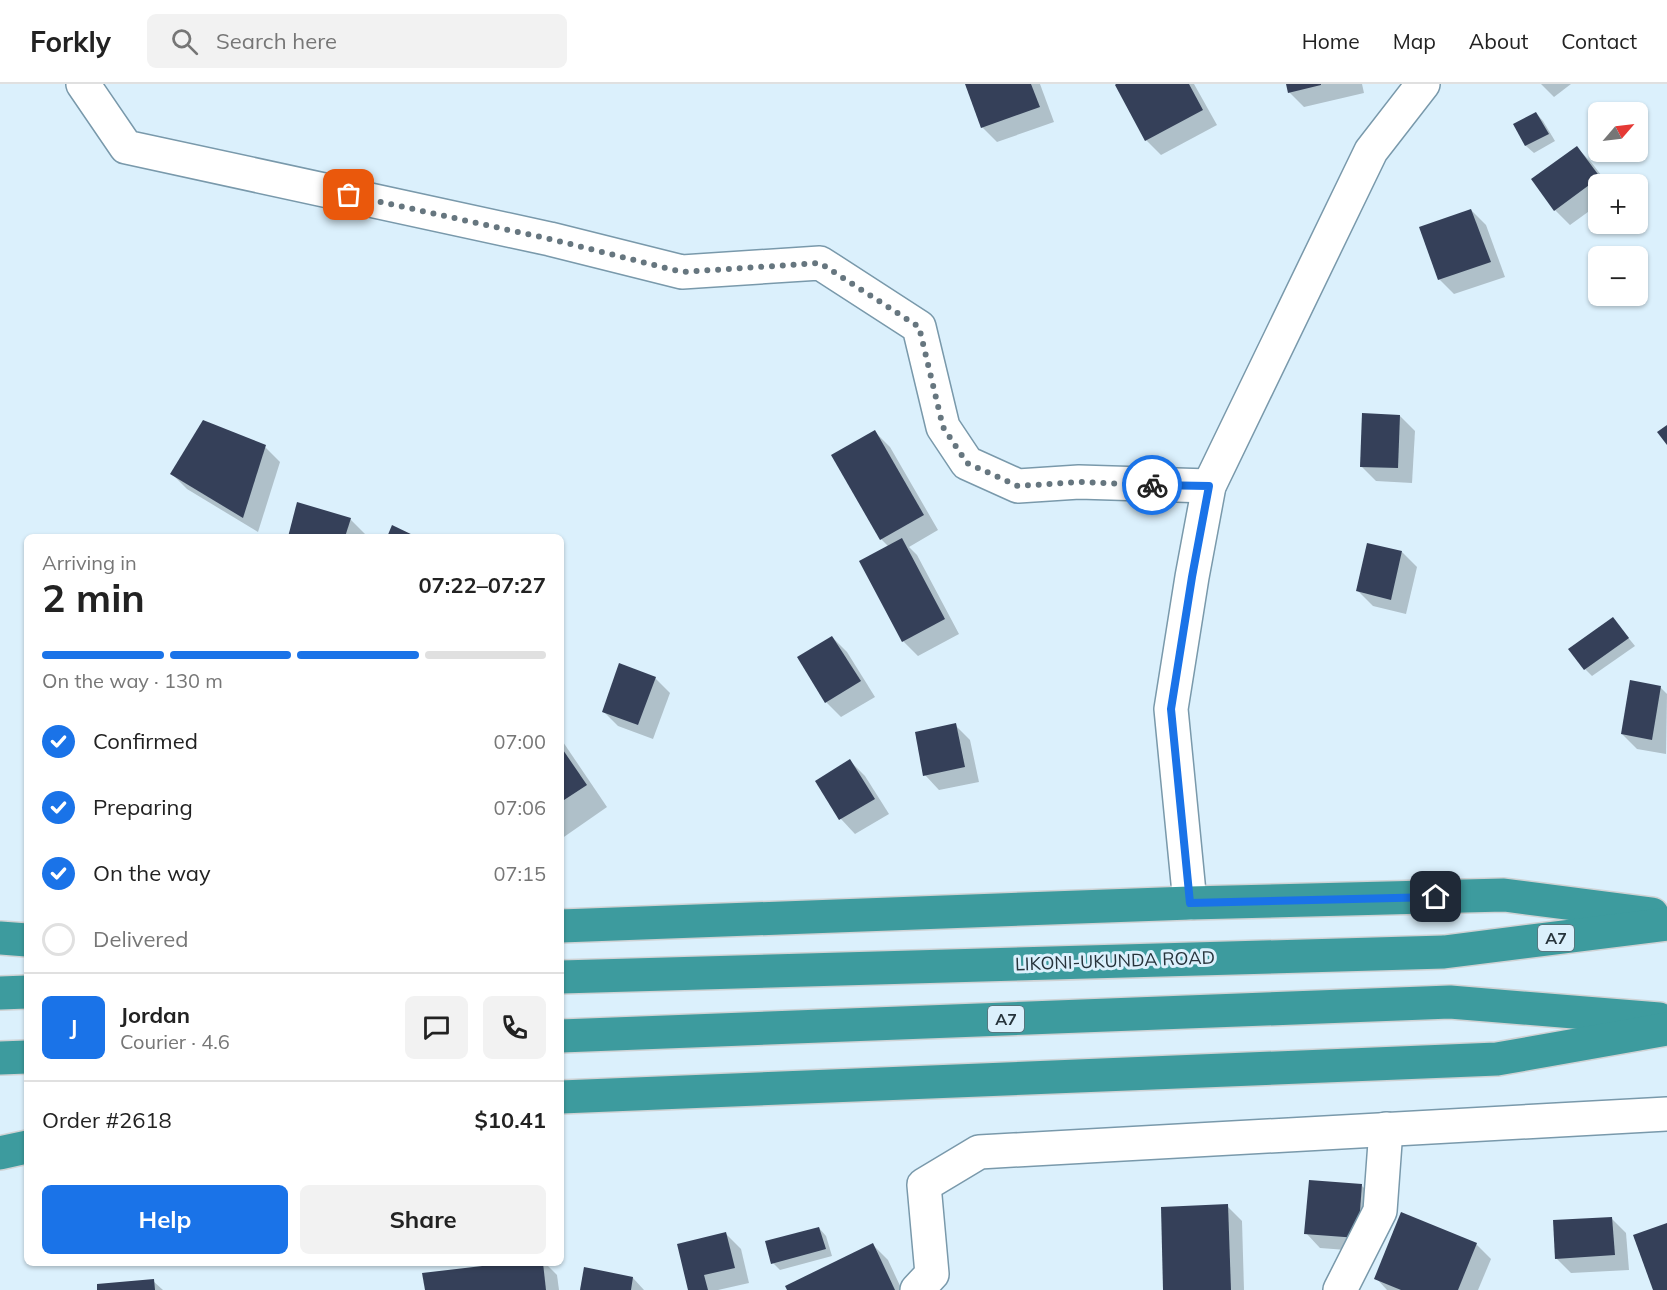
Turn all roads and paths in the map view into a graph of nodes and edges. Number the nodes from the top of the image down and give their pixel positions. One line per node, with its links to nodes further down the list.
1 (83, 84): 3 (street)
2 (1423, 84): 3 (street)
3 (1209, 486): 4 (street)
4 (1190, 903): 5 (highway); 7 (highway)
5 (1667, 916)
6 (1667, 924): 10 (highway, LIKONI-UKUNDA ROAD / A7)
7 (564, 926)
8 (0, 938): 9 (highway)
9 (24, 940)
10 (564, 977)
11 (24, 992): 12 (highway)
12 (0, 993)
13 (1667, 1019): 15 (highway, A7)
14 (1667, 1029): 18 (highway)
15 (564, 1036)
16 (24, 1057): 17 (highway)
17 (0, 1058)
18 (564, 1097)
19 (1667, 1114): 20 (street)
20 (1386, 1129): 23 (street); 24 (street)
21 (24, 1148): 22 (highway)
22 (0, 1153)
23 (917, 1290)
24 (1340, 1290)

